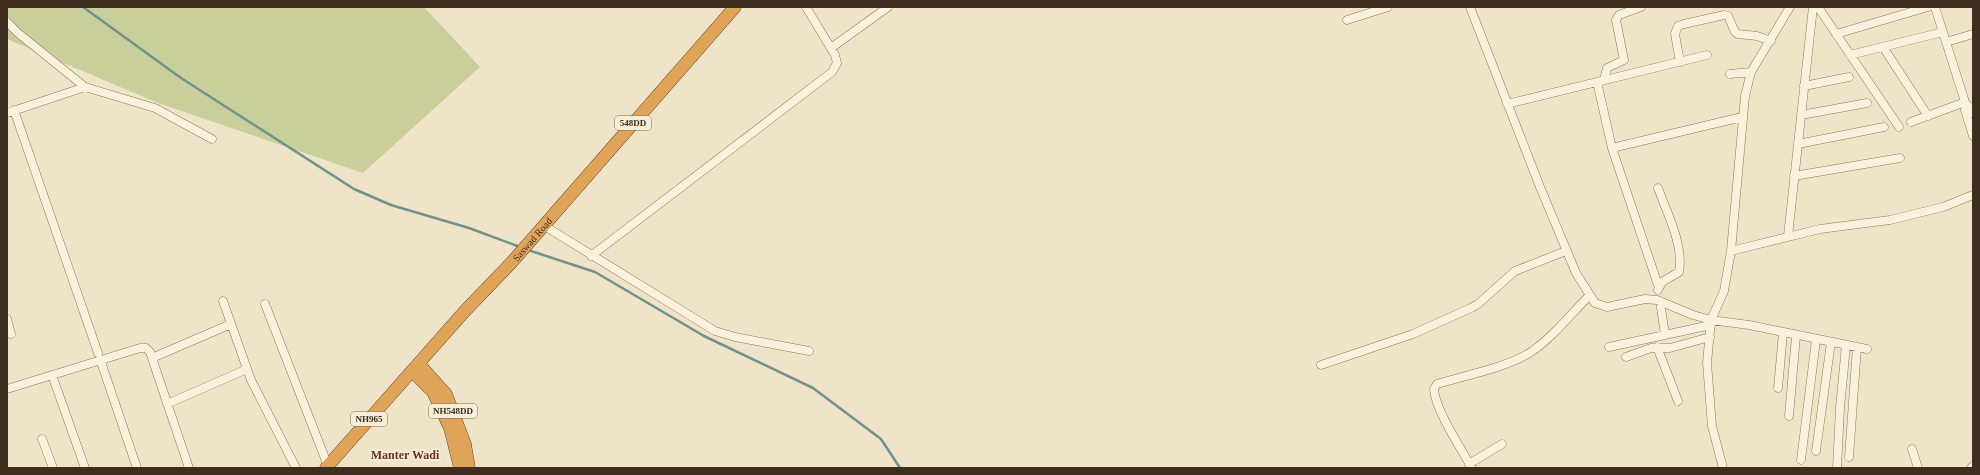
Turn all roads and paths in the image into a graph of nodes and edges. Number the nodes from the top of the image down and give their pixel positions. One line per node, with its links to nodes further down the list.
1 (735, 7): 49 (highway, Saswad Road / 548DD)
2 (806, 7): 20 (street)
3 (888, 7): 20 (street)
4 (1388, 7): 12 (street)
5 (1470, 7): 31 (street)
6 (1641, 7): 27 (street)
7 (1790, 7): 17 (street)
8 (1813, 7): 28 (street)
9 (1818, 7): 15 (street)
10 (1928, 7): 15 (street)
11 (1934, 7): 14 (street)
12 (1347, 20)
13 (7, 22): 29 (street)
14 (1943, 32): 18 (street); 19 (street)
15 (1836, 34): 22 (street)
16 (1973, 34): 18 (street)
17 (1771, 42): 23 (street); 24 (street)
18 (1946, 42): 32 (street)
19 (1883, 47): 22 (street); 36 (street)
20 (831, 48): 53 (street)
21 (1707, 55): 23 (street)
22 (1850, 55): 40 (street)
23 (1680, 62): 27 (street)
24 (1751, 72): 25 (street); 37 (street)
25 (1730, 74)
26 (1849, 77): 28 (street)
27 (1600, 81): 31 (street); 44 (street)
28 (1804, 86): 35 (street)
29 (85, 88): 33 (street); 42 (street)
30 (1867, 103): 35 (street)
31 (1507, 104): 51 (street)
32 (1966, 104): 34 (street); 36 (street); 41 (street)
33 (11, 112): 75 (street)
34 (1973, 113)
35 (1801, 115): 43 (street)
36 (1928, 116): 38 (street)
37 (1742, 117): 44 (street); 52 (street)
38 (1911, 122)
39 (1884, 127): 43 (street)
40 (1899, 127)
41 (1973, 136)
42 (212, 139)
43 (1798, 144): 46 (street)
44 (1612, 148): 54 (street)
45 (1900, 158): 46 (street)
46 (1794, 176): 50 (street)
47 (1658, 188): 54 (street)
48 (1973, 195): 50 (street)
49 (543, 225): 53 (street); 79 (highway, Saswad Road / 548DD)
50 (1788, 236): 52 (street)
51 (1566, 251): 55 (street); 78 (street)
52 (1731, 251): 60 (street)
53 (591, 256): 74 (street)
54 (1659, 288): 57 (street)
55 (1589, 296): 57 (street); 93 (street)
56 (223, 301): 61 (street)
57 (1659, 301): 60 (street); 64 (street)
58 (265, 304): 94 (street)
59 (7, 319): 63 (street)
60 (1711, 323): 62 (street); 64 (street); 66 (street)
61 (231, 324): 77 (street); 80 (street)
62 (1783, 333): 65 (street); 82 (street)
63 (11, 334)
64 (1664, 335): 70 (street)
65 (1796, 336): 67 (street); 86 (street)
66 (1710, 337): 71 (street); 102 (street)
67 (1816, 340): 68 (street); 92 (street)
68 (1831, 342): 69 (street); 90 (street)
69 (1846, 345): 72 (street); 103 (street)
70 (1609, 347)
71 (1657, 347): 76 (street); 84 (street)
72 (1857, 347): 73 (street); 91 (street)
73 (1867, 349)
74 (809, 351)
75 (99, 356): 77 (street); 81 (street); 97 (street)
76 (1626, 357)
77 (152, 358): 85 (street)
78 (1321, 365)
79 (415, 368): 94 (highway, Saswad Road / NH965); 100 (highway, NH548DD); 101 (highway, NH548DD)
80 (247, 369): 85 (street); 99 (street)
81 (52, 375): 83 (street); 96 (street)
82 (1778, 388)
83 (7, 389)
84 (1678, 401)
85 (166, 404): 98 (street)
86 (1789, 416)
87 (42, 439): 95 (street)
88 (1502, 444): 93 (street)
89 (1912, 449): 104 (street)
90 (1816, 451)
91 (1849, 457)
92 (1801, 460)
93 (1470, 466)
94 (327, 467)
95 (53, 468)
96 (85, 468)
97 (137, 468)
98 (189, 468)
99 (296, 468)
100 (460, 468)
101 (469, 468)
102 (1723, 468)
103 (1838, 468)
104 (1918, 468)

